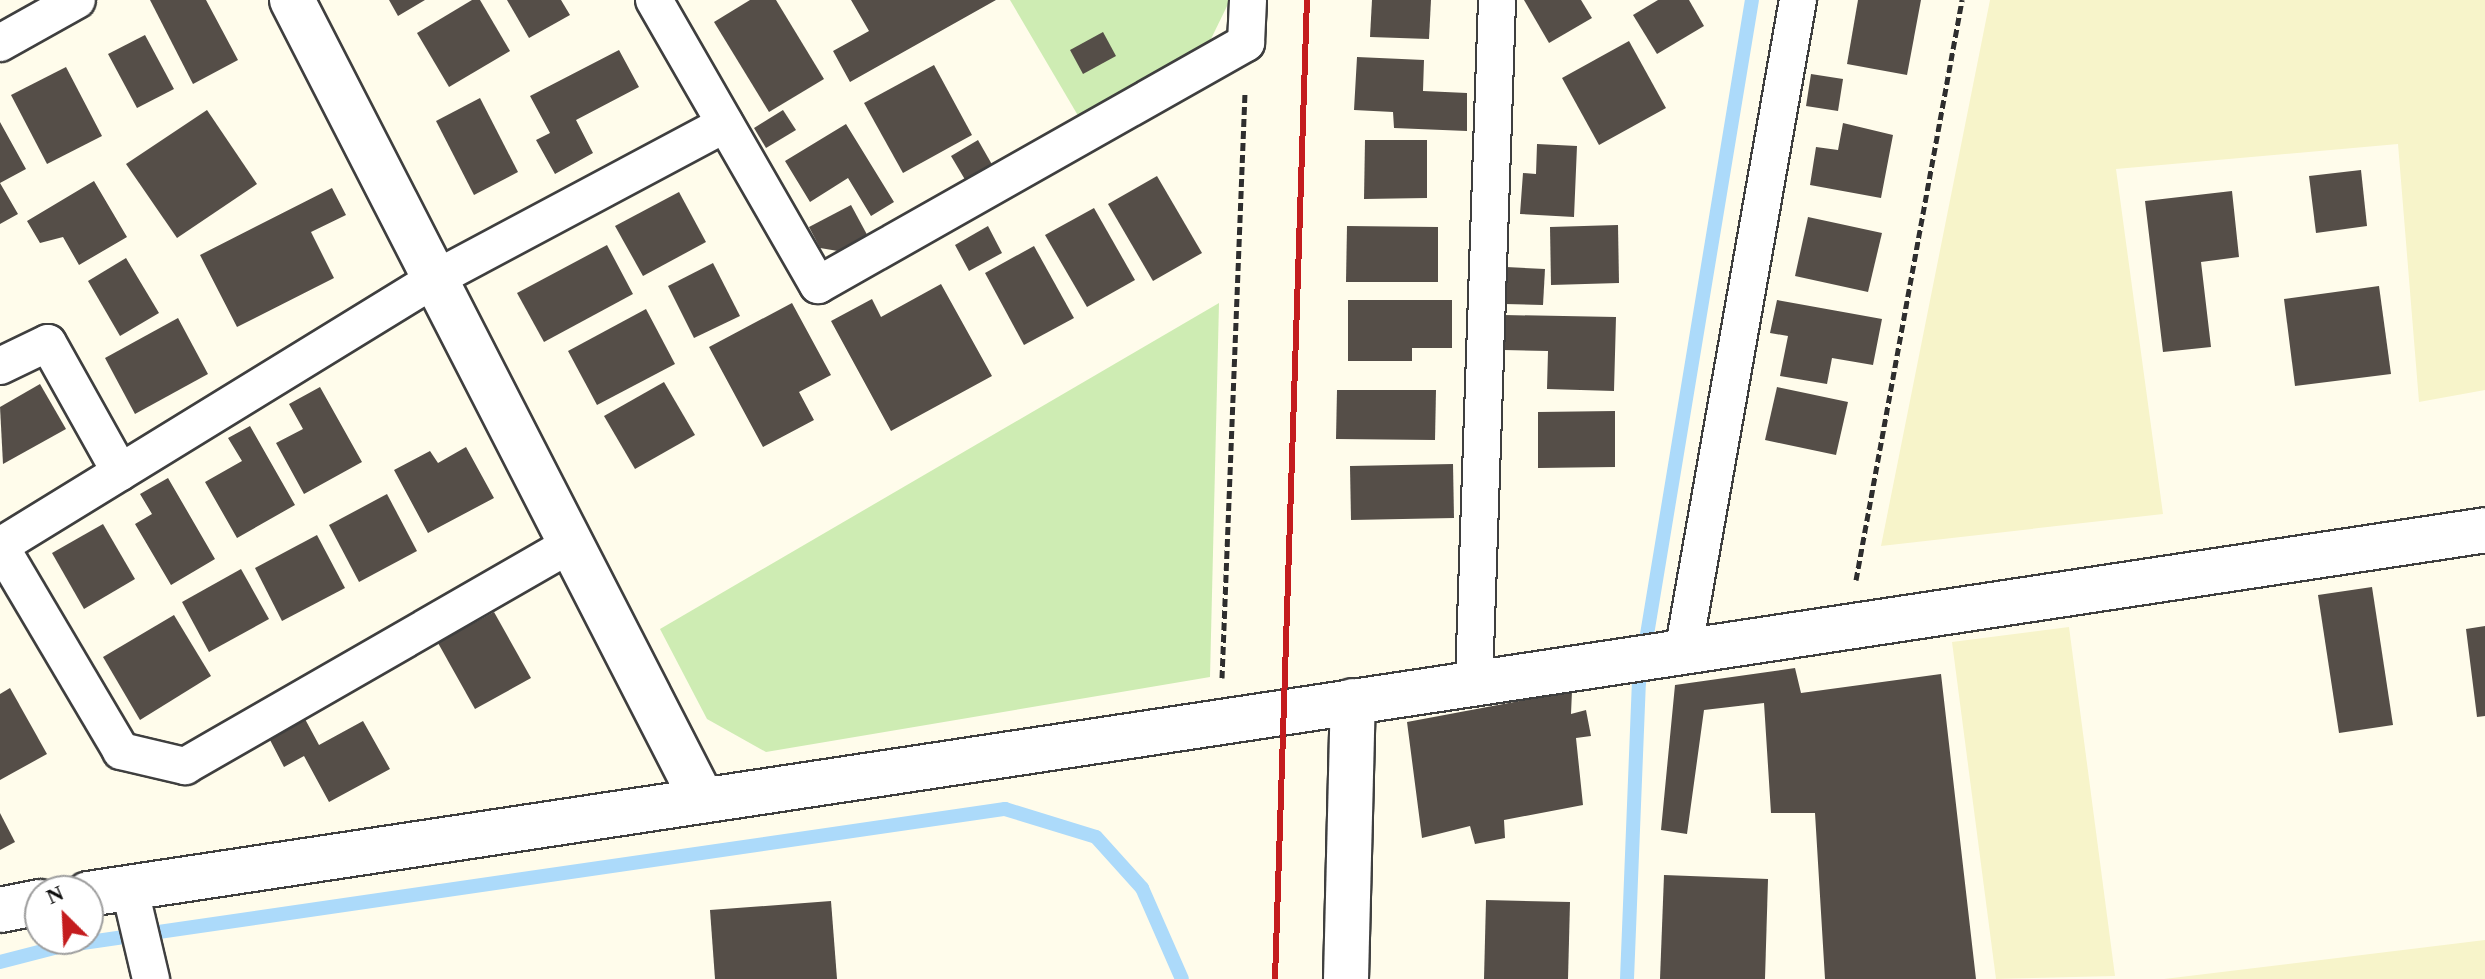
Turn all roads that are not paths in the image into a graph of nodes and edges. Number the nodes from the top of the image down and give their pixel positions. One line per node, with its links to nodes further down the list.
1 (77, 0): 7 (street)
2 (292, 0): 9 (street)
3 (1248, 0): 8 (street)
4 (1497, 0): 16 (street)
5 (1798, 0): 15 (street)
6 (661, 2): 8 (street)
7 (0, 43)
8 (725, 124): 9 (street)
9 (433, 280): 11 (street); 13 (street)
10 (0, 366): 11 (street)
11 (120, 472): 14 (street)
12 (2485, 530): 15 (street)
13 (570, 545): 14 (street); 18 (street)
14 (0, 546)
15 (1684, 647): 16 (street)
16 (1474, 680): 17 (street)
17 (1353, 701): 18 (street); 23 (street)
18 (702, 799): 19 (street)
19 (108, 890): 22 (street)
20 (24, 905): 21 (street)
21 (0, 910)
22 (151, 979)
23 (1346, 979)

